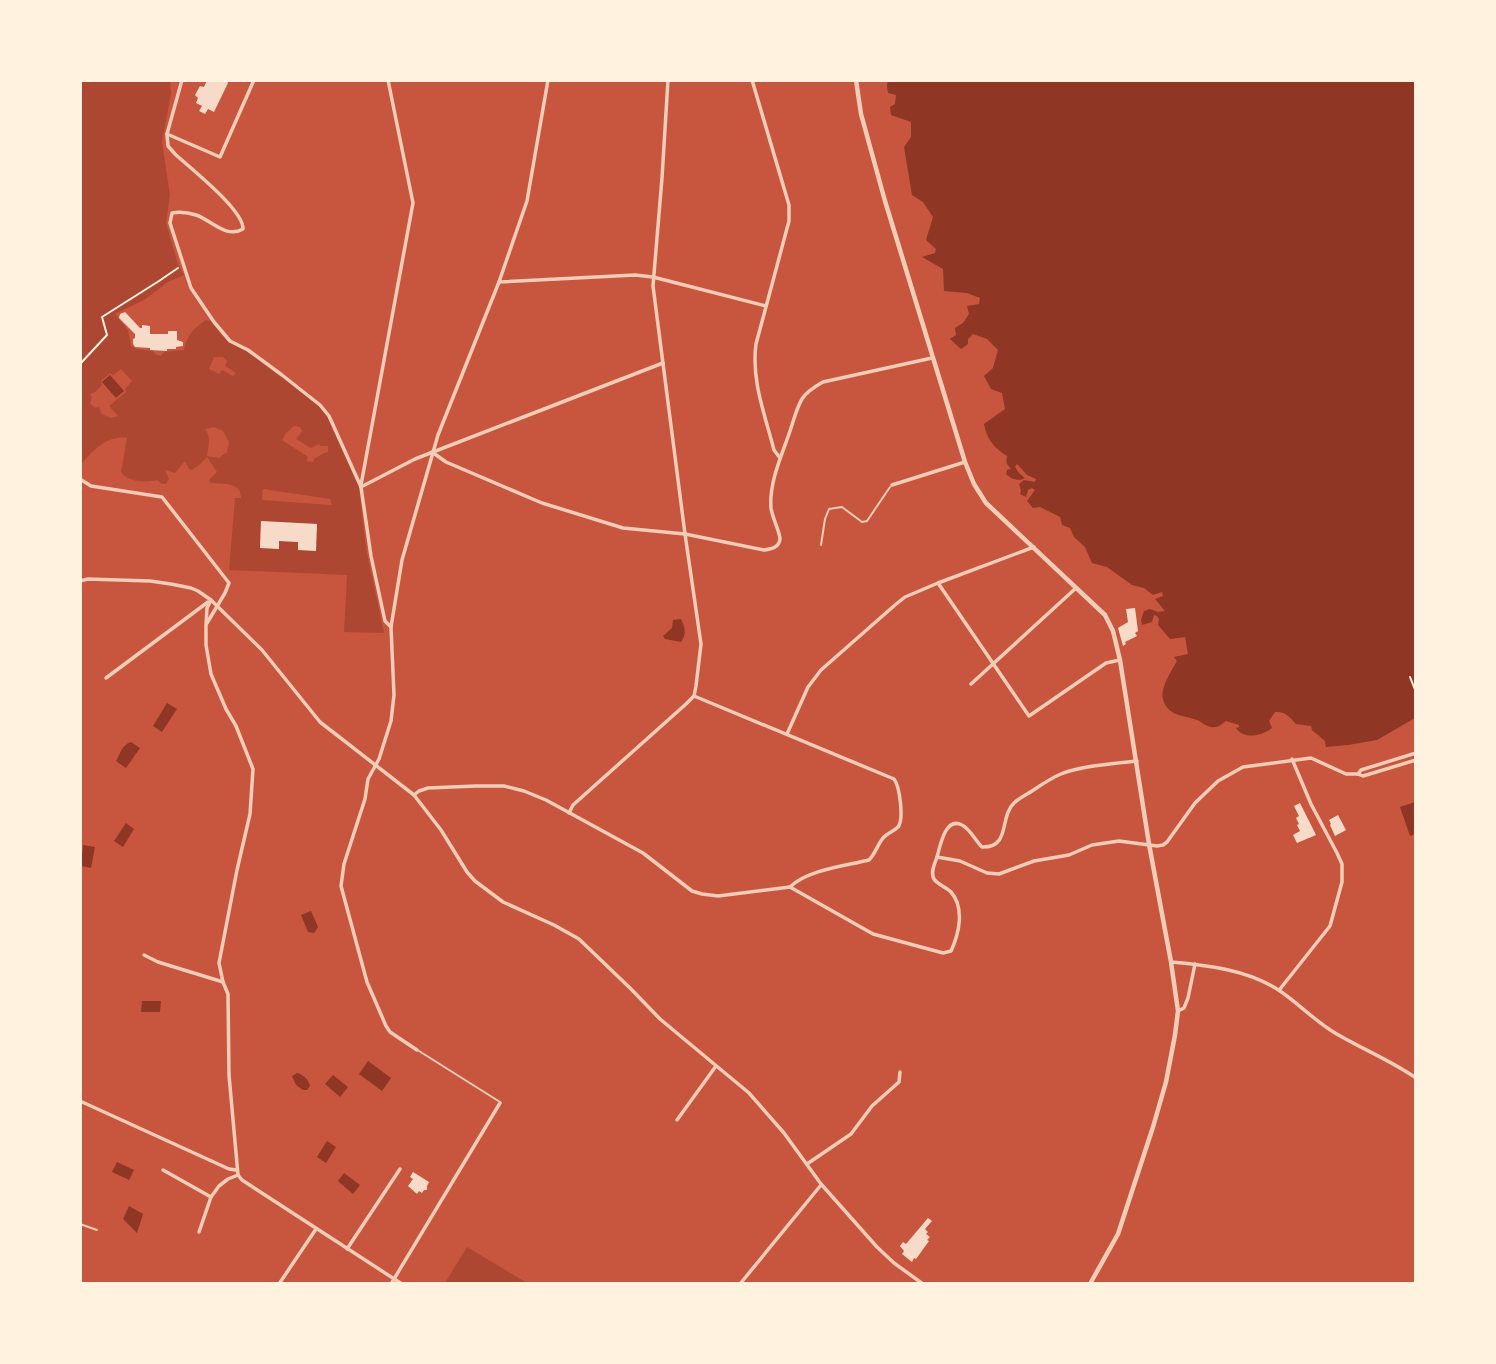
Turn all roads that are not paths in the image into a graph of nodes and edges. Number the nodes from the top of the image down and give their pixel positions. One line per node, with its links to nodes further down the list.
1 (183, 80): 8 (street)
2 (254, 80): 8 (street)
3 (388, 80): 19 (street)
4 (548, 80): 10 (street)
5 (668, 80): 9 (street)
6 (752, 80): 11 (street)
7 (856, 80): 12 (street)
8 (166, 134): 19 (street)
9 (653, 277): 10 (street); 11 (street); 13 (street)
10 (499, 282): 14 (street)
11 (766, 306): 15 (street)
12 (933, 358): 15 (street); 16 (street)
13 (663, 363): 14 (street); 20 (street)
14 (432, 452): 19 (street); 20 (street); 29 (street)
15 (780, 458): 20 (street)
16 (965, 462): 18 (street); 22 (street)
17 (80, 479): 27 (street)
18 (892, 485): 21 (lane)
19 (361, 487): 29 (street)
20 (685, 534): 34 (street)
21 (821, 545)
22 (1034, 547): 24 (street); 25 (street)
23 (80, 581): 26 (street)
24 (938, 583): 31 (street); 35 (street)
25 (1076, 587): 30 (street); 31 (street)
26 (211, 600): 27 (street); 28 (street); 32 (street)
27 (217, 606): 28 (street); 40 (street)
28 (206, 625): 50 (street)
29 (391, 627): 40 (street)
30 (1120, 660): 31 (street); 39 (street)
31 (994, 665): 33 (street)
32 (106, 678)
33 (971, 684)
34 (694, 696): 35 (street); 43 (street)
35 (787, 734): 46 (street)
36 (1416, 753): 41 (street)
37 (1292, 760): 41 (street); 44 (street); 51 (street)
38 (1416, 760): 41 (street)
39 (1137, 761): 44 (street); 45 (street)
40 (375, 765): 42 (street); 53 (street)
41 (1358, 774)
42 (414, 795): 43 (street); 54 (street)
43 (569, 813): 46 (street)
44 (1149, 844): 45 (street); 48 (street)
45 (936, 857): 46 (street)
46 (790, 887)
47 (144, 955): 50 (street)
48 (1171, 962): 49 (street); 52 (street)
49 (1195, 964): 51 (street); 52 (street)
50 (223, 982): 63 (street)
51 (1279, 990): 56 (street)
52 (1178, 1011): 77 (street)
53 (417, 1050): 58 (lane)
54 (716, 1066): 59 (street); 60 (street)
55 (901, 1072): 60 (street)
56 (1416, 1078)
57 (80, 1101): 63 (street)
58 (500, 1103): 71 (street)
59 (677, 1120)
60 (807, 1164): 64 (street)
61 (400, 1169): 70 (street)
62 (163, 1170): 65 (street)
63 (237, 1173): 65 (street); 67 (street)
64 (821, 1184): 75 (street); 76 (street)
65 (211, 1197): 69 (street)
66 (80, 1224): 68 (lane)
67 (316, 1229): 70 (street); 72 (street)
68 (97, 1230)
69 (199, 1232)
70 (347, 1249): 71 (street)
71 (395, 1278): 73 (street); 74 (street)
72 (279, 1283)
73 (391, 1283)
74 (402, 1283)
75 (740, 1283)
76 (923, 1283)
77 (1090, 1283)

